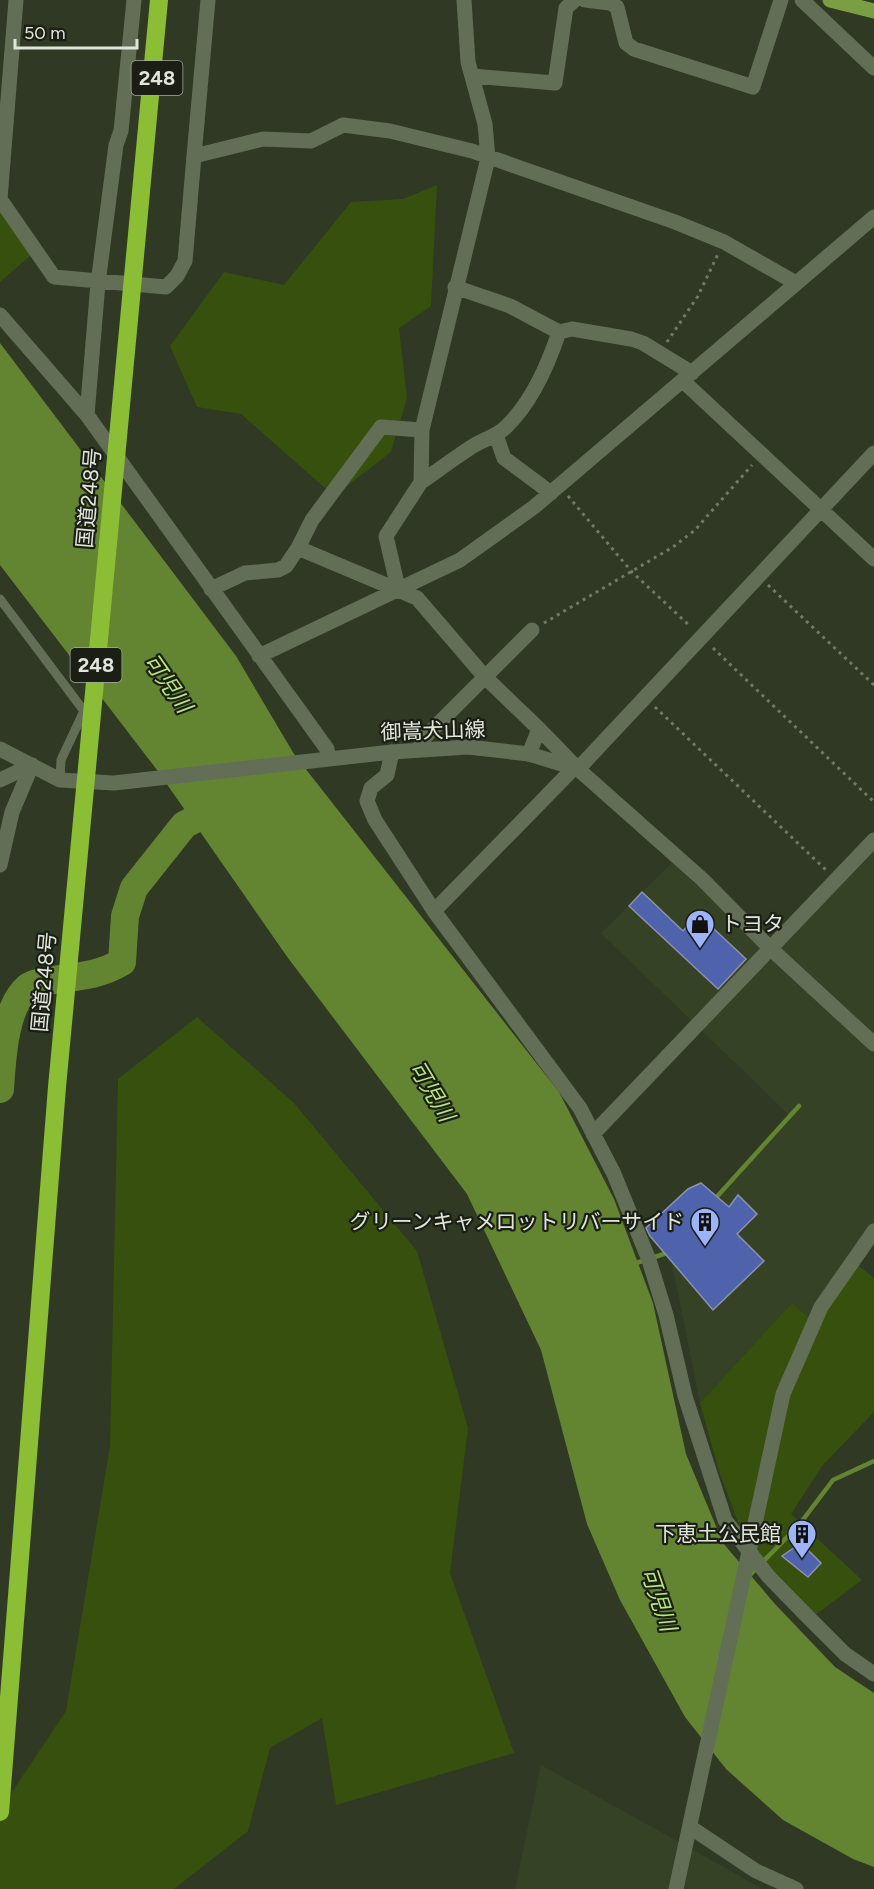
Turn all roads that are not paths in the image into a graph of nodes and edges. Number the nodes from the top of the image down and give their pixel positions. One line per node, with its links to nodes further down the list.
1 (16, 0): 14 (street)
2 (134, 0): 21 (street)
3 (159, 0): 18 (highway, 国道248号 / 248)
4 (171, 0): 18 (highway, 国道248号 / 248)
5 (208, 0): 17 (street)
6 (464, 0): 16 (street)
7 (575, 0): 16 (street)
8 (585, 0): 12 (street)
9 (781, 0): 12 (street)
10 (802, 0): 15 (street)
11 (830, 0): 13 (main road)
12 (611, 2)
13 (874, 11)
14 (7, 25): 21 (street)
15 (874, 68)
16 (472, 76): 19 (street)
17 (194, 156): 19 (street); 21 (street)
18 (144, 157): 60 (highway, 国道248号 / 248)
19 (488, 158): 22 (street); 23 (street)
20 (874, 217): 22 (street)
21 (98, 283): 27 (street)
22 (796, 283): 26 (street)
23 (454, 287): 25 (street); 28 (street)
24 (0, 315): 27 (street)
25 (559, 332): 26 (street); 29 (street)
26 (687, 377): 32 (street); 33 (street)
27 (87, 415): 37 (street)
28 (422, 430): 31 (street); 34 (street)
29 (496, 435): 31 (street); 32 (street)
30 (874, 453): 33 (street)
31 (421, 482): 36 (street)
32 (555, 489): 36 (street)
33 (821, 508): 35 (street); 49 (street)
34 (298, 548): 36 (street); 37 (street)
35 (874, 559)
36 (398, 588): 40 (street); 41 (street)
37 (211, 589): 40 (street)
38 (0, 599): 51 (lane)
39 (532, 630): 41 (street)
40 (259, 656): 47 (street)
41 (484, 676): 42 (street); 44 (street)
42 (539, 729): 46 (street); 49 (street)
43 (0, 749): 48 (street, 御嵩犬山線)
44 (419, 749): 45 (street, 御嵩犬山線); 46 (street, 御嵩犬山線)
45 (392, 752): 47 (street, 御嵩犬山線); 54 (street)
46 (529, 754): 49 (street, 御嵩犬山線)
47 (329, 758): 51 (street, 御嵩犬山線)
48 (32, 765): 50 (street); 51 (street, 御嵩犬山線); 53 (street)
49 (576, 768): 54 (street); 55 (street, 御嵩犬山線)
50 (0, 780)
51 (60, 780)
52 (874, 840): 55 (street)
53 (0, 865)
54 (434, 911): 57 (street)
55 (771, 949): 56 (street, 御嵩犬山線); 57 (street)
56 (874, 1044)
57 (594, 1134): 59 (street)
58 (874, 1232): 61 (street)
59 (874, 1674)
60 (0, 1812)
61 (691, 1820): 62 (street); 63 (street)
62 (676, 1889)
63 (796, 1889)

